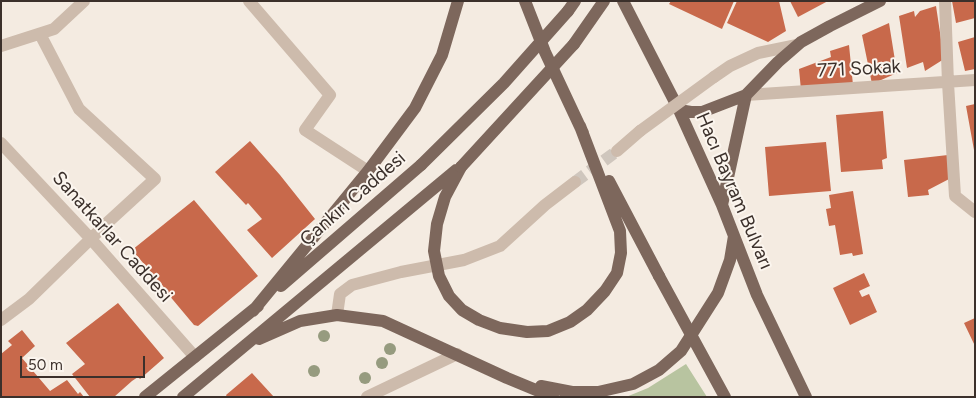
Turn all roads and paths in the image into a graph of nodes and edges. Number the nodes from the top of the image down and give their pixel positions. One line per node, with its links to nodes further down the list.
1 (84, 1): 10 (street)
2 (249, 1): 21 (street)
3 (458, 1): 21 (main road)
4 (525, 1): 17 (main road)
5 (604, 1): 20 (main road, bridge)
6 (623, 1): 16 (main road, Hacı Bayram Bulvarı)
7 (880, 1): 12 (main road)
8 (945, 1): 14 (street)
9 (572, 6): 28 (main road, Çankırı Caddesi, bridge)
10 (40, 34): 11 (street); 26 (street)
11 (1, 46)
12 (797, 46): 15 (main road); 19 (street, bridge)
13 (975, 80): 14 (street, 771 Sokak)
14 (948, 83): 15 (street, 771 Sokak); 24 (street)
15 (746, 95): 16 (main road); 23 (main road)
16 (679, 110): 23 (main road, Hacı Bayram Bulvarı)
17 (580, 126): 27 (main road); 39 (main road, bridge)
18 (1, 143): 26 (street, Sanatkarlar Caddesi)
19 (617, 151)
20 (461, 167): 27 (main road); 31 (main road)
21 (368, 171): 28 (main road)
22 (575, 182): 27 (street)
23 (722, 205): 25 (main road, Hacı Bayram Bulvarı)
24 (975, 212)
25 (734, 234): 34 (main road); 40 (main road, Hacı Bayram Bulvarı)
26 (91, 239): 30 (street); 33 (street, Sanatkarlar Caddesi)
27 (437, 265): 29 (street)
28 (253, 311): 33 (main road, Çankırı Caddesi)
29 (337, 315): 31 (main road); 32 (main road)
30 (1, 320)
31 (245, 346): 36 (main road)
32 (457, 354): 34 (main road); 37 (street)
33 (195, 357): 35 (main road, Çankırı Caddesi)
34 (507, 378): 38 (main road)
35 (145, 397)
36 (183, 397)
37 (367, 397)
38 (554, 397)
39 (725, 397)
40 (806, 397)

